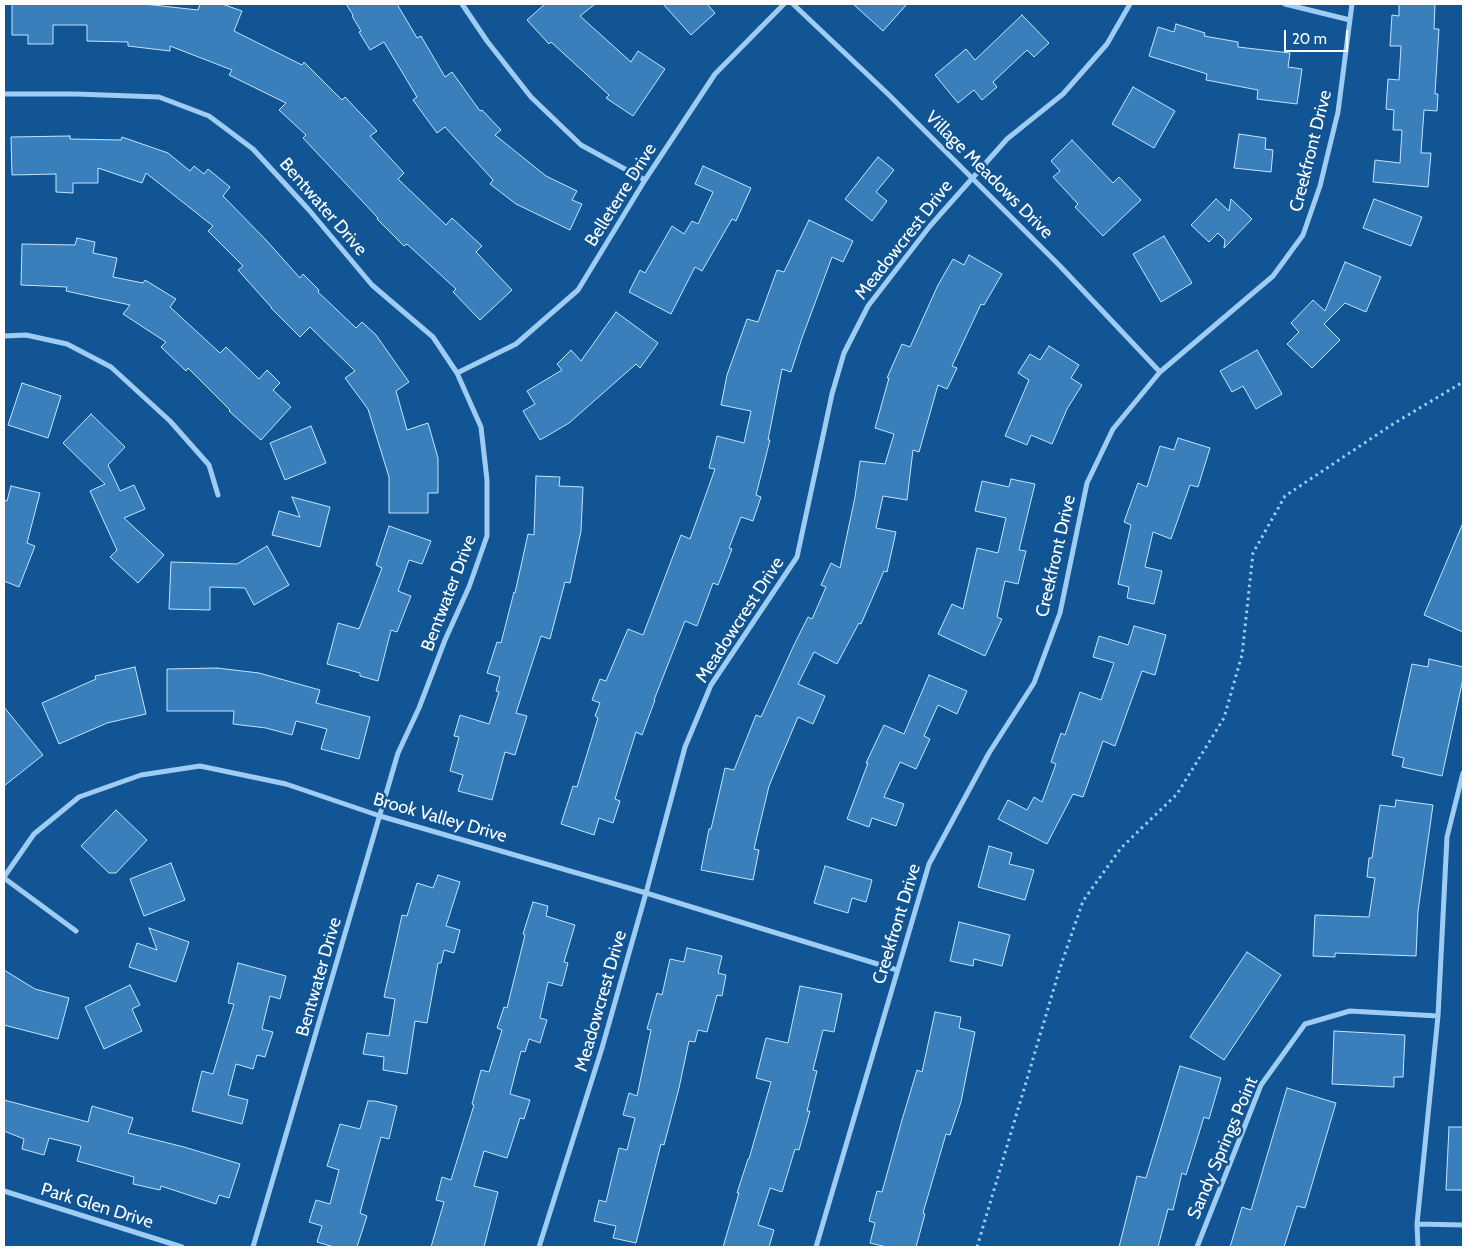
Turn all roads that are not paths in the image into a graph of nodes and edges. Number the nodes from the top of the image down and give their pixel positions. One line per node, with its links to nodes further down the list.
1 (462, 4): 10 (street)
2 (784, 4): 10 (street, Belleterre Drive)
3 (793, 4): 9 (street, Village Meadows Drive)
4 (1130, 4): 9 (street, Meadowcrest Drive)
5 (1285, 4): 7 (street)
6 (1352, 4): 7 (street, Creekfront Drive)
7 (1350, 20): 12 (street, Creekfront Drive)
8 (4, 94): 13 (street, Bentwater Drive)
9 (972, 177): 12 (street, Village Meadows Drive); 18 (street, Meadowcrest Drive)
10 (645, 180): 13 (street, Belleterre Drive)
11 (4, 336): 14 (street)
12 (1160, 372): 20 (street, Creekfront Drive)
13 (457, 373): 16 (street, Bentwater Drive)
14 (218, 495)
15 (1463, 773): 21 (street)
16 (380, 816): 17 (street, Brook Valley Drive); 18 (street, Brook Valley Drive); 26 (street, Bentwater Drive)
17 (4, 878): 19 (street, Brook Valley Drive)
18 (646, 893): 20 (street, Brook Valley Drive); 27 (street, Meadowcrest Drive)
19 (76, 931)
20 (897, 970): 28 (street, Creekfront Drive)
21 (1438, 1016): 23 (street); 29 (street, Sandy Springs Point)
22 (4, 1191): 25 (street, Park Glen Drive)
23 (1417, 1224): 24 (street); 30 (street)
24 (1463, 1225)
25 (182, 1247)
26 (253, 1247)
27 (539, 1247)
28 (816, 1247)
29 (1197, 1247)
30 (1418, 1247)

